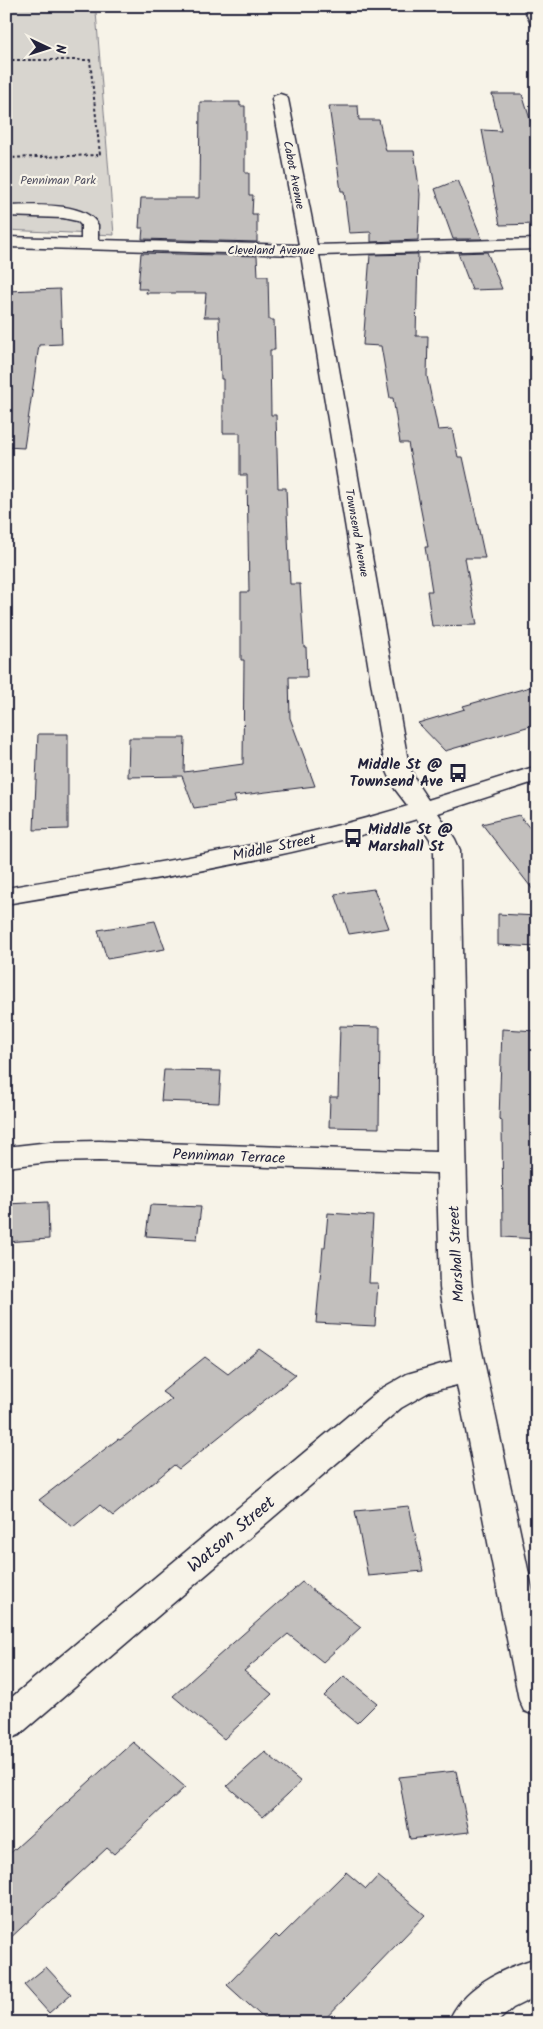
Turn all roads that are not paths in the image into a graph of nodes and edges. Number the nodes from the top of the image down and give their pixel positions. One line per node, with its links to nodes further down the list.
1 (530, 6): 2 (street)
2 (537, 23)
3 (280, 99): 8 (street, Cabot Avenue)
4 (6, 211): 7 (street)
5 (6, 242): 7 (street, Cleveland Avenue)
6 (537, 244): 8 (street, Cleveland Avenue)
7 (87, 245): 8 (street, Cleveland Avenue)
8 (309, 250): 10 (street, Townsend Avenue)
9 (537, 773): 10 (street, Middle Street)
10 (422, 809): 11 (street, Middle Street); 13 (street, Marshall Street)
11 (6, 896)
12 (6, 1157): 13 (street, Penniman Terrace)
13 (453, 1163): 14 (street, Marshall Street)
14 (469, 1370): 15 (street, Marshall Street); 16 (street, Watson Street)
15 (537, 1700)
16 (6, 1724)
17 (537, 1977): 18 (street)
18 (468, 2023)

